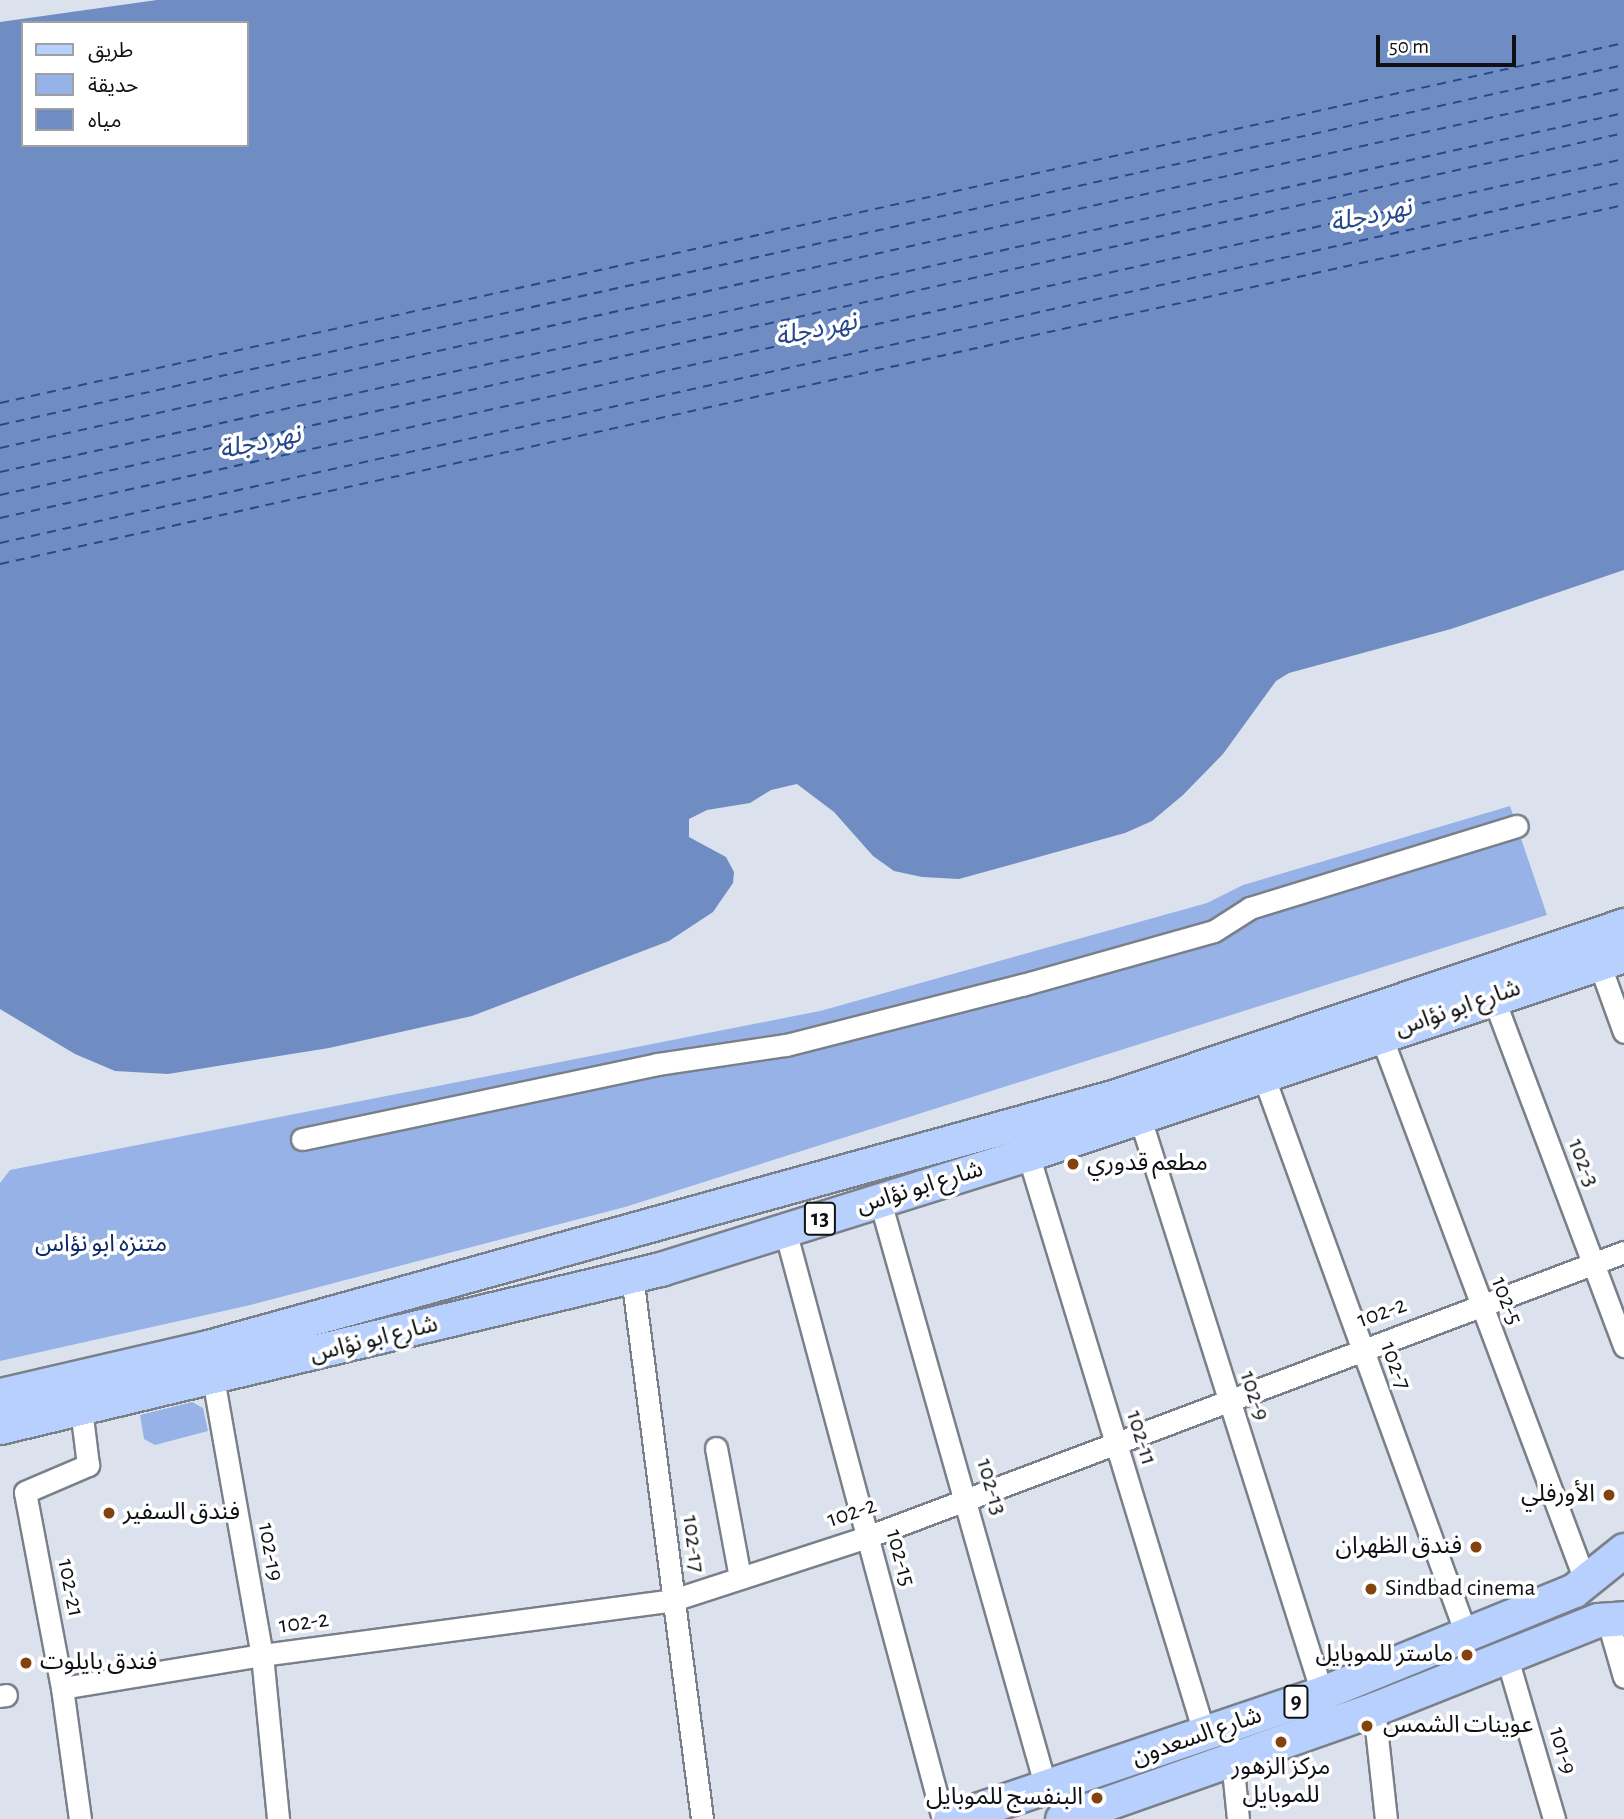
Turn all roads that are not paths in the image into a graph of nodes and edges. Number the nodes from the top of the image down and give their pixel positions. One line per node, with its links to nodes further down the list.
1 (1517, 825): 9 (street)
2 (1624, 925): 20 (main road, شارع ابو نؤاس / 13)
3 (1612, 959): 4 (main road, شارع ابو نؤاس / 13); 5 (street)
4 (1493, 997): 6 (main road, شارع ابو نؤاس / 13); 14 (street, 102-3)
5 (1624, 1032)
6 (1381, 1036): 7 (main road, شارع ابو نؤاس / 13); 16 (street, 102-5)
7 (1263, 1075): 8 (main road, شارع ابو نؤاس / 13); 18 (street, 102-7)
8 (1139, 1115): 10 (main road, شارع ابو نؤاس / 13); 21 (street, 102-9)
9 (302, 1139)
10 (1028, 1154): 11 (main road, شارع ابو نؤاس / 13); 24 (street, 102-11)
11 (880, 1201): 12 (main road, شارع ابو نؤاس / 13); 26 (street, 102-13)
12 (785, 1230): 15 (main road, شارع ابو نؤاس / 13); 27 (street, 102-15)
13 (1624, 1252): 14 (street, 102-2)
14 (1592, 1263): 16 (street, 102-2); 17 (street, 102-3)
15 (632, 1276): 19 (main road, شارع ابو نؤاس / 13); 32 (street, 102-17)
16 (1479, 1305): 18 (street, 102-2); 31 (street, 102-5)
17 (1624, 1346)
18 (1360, 1349): 21 (street, 102-2); 34 (street, 102-7)
19 (214, 1378): 22 (main road, شارع ابو نؤاس / 13); 35 (street, 102-19)
20 (0, 1395)
21 (1227, 1400): 24 (street, 102-2); 39 (street, 102-9)
22 (81, 1409): 23 (main road, شارع ابو نؤاس / 13); 38 (street, 102-21)
23 (0, 1427)
24 (1115, 1443): 26 (street, 102-2); 41 (street, 102-11)
25 (716, 1448): 30 (street)
26 (967, 1498): 27 (street, 102-2); 43 (street, 102-13)
27 (867, 1537): 30 (street, 102-2); 48 (street, 102-15)
28 (1624, 1550): 31 (main road, شارع السعدون / 9)
29 (1624, 1574): 31 (main road)
30 (740, 1578): 32 (street, 102-2)
31 (1586, 1583): 34 (main road, شارع السعدون / 9)
32 (673, 1600): 35 (street, 102-2); 47 (street, 102-17)
33 (1618, 1613): 36 (main road, شارع السعدون / 9); 37 (street)
34 (1466, 1634): 39 (main road, شارع السعدون / 9)
35 (262, 1655): 38 (street, 102-2); 46 (street, 102-19)
36 (1507, 1658): 40 (main road, شارع السعدون / 9); 52 (street, 101-9)
37 (1624, 1677)
38 (62, 1688): 45 (street, 102-21)
39 (1322, 1693): 41 (main road, شارع السعدون / 9)
40 (1374, 1709): 42 (main road, شارع السعدون / 9); 51 (street)
41 (1205, 1736): 43 (main road, شارع السعدون / 9)
42 (1232, 1759): 44 (main road, شارع السعدون / 9); 50 (street)
43 (1046, 1788): 49 (main road, شارع السعدون / 9)
44 (1070, 1818)
45 (80, 1819)
46 (278, 1819)
47 (702, 1819)
48 (943, 1819)
49 (950, 1819)
50 (1238, 1819)
51 (1386, 1819)
52 (1554, 1819)

